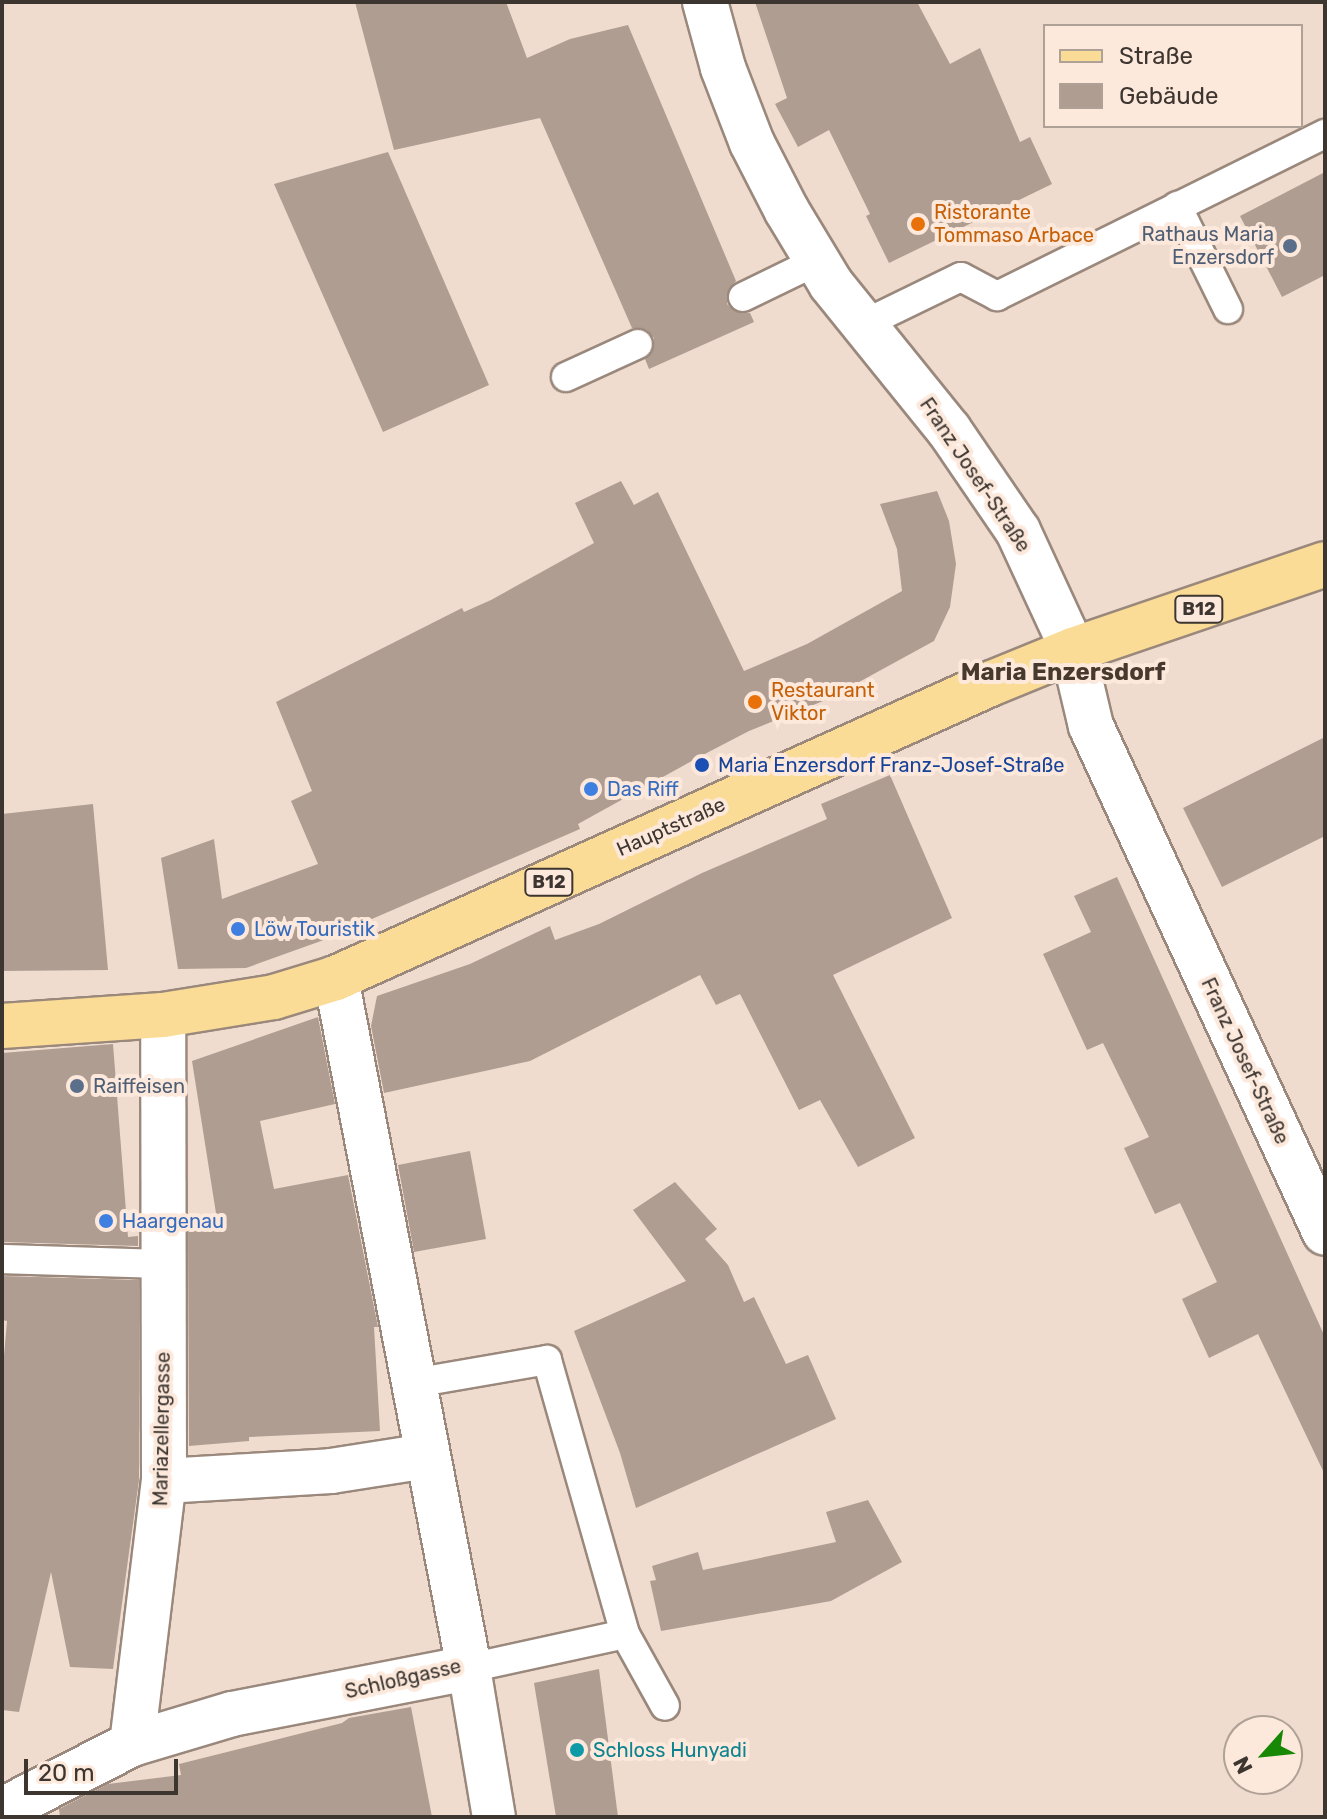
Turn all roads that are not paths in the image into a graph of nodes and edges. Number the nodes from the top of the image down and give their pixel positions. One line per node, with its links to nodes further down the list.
1 (705, 2): 4 (street, Franz Josef-Straße)
2 (1325, 134): 3 (lane)
3 (1177, 206): 6 (lane); 7 (lane)
4 (817, 261): 5 (lane); 7 (street, Franz Josef-Straße)
5 (743, 297)
6 (1228, 309)
7 (862, 325): 11 (street, Franz Josef-Straße)
8 (638, 344): 9 (lane)
9 (566, 377)
10 (1323, 570): 11 (main road, Hauptstraße / B12)
11 (1073, 650): 12 (main road, Hauptstraße / B12); 15 (street, Franz Josef-Straße)
12 (336, 978): 13 (main road, Hauptstraße / B12); 18 (street, Schloßgasse)
13 (163, 1015): 14 (main road, Hauptstraße / B12); 17 (street, Mariazellergasse)
14 (2, 1026)
15 (1325, 1233)
16 (2, 1259): 17 (lane)
17 (164, 1264): 20 (street, Mariazellergasse)
18 (414, 1383): 19 (street, Schloßgasse); 21 (lane)
19 (427, 1456): 20 (street); 22 (street, Schloßgasse)
20 (164, 1481): 24 (street, Mariazellergasse)
21 (625, 1634): 22 (lane); 23 (lane)
22 (469, 1668): 24 (street, Schloßgasse); 26 (street)
23 (665, 1706)
24 (132, 1744): 25 (street)
25 (2, 1810)
26 (494, 1817)

